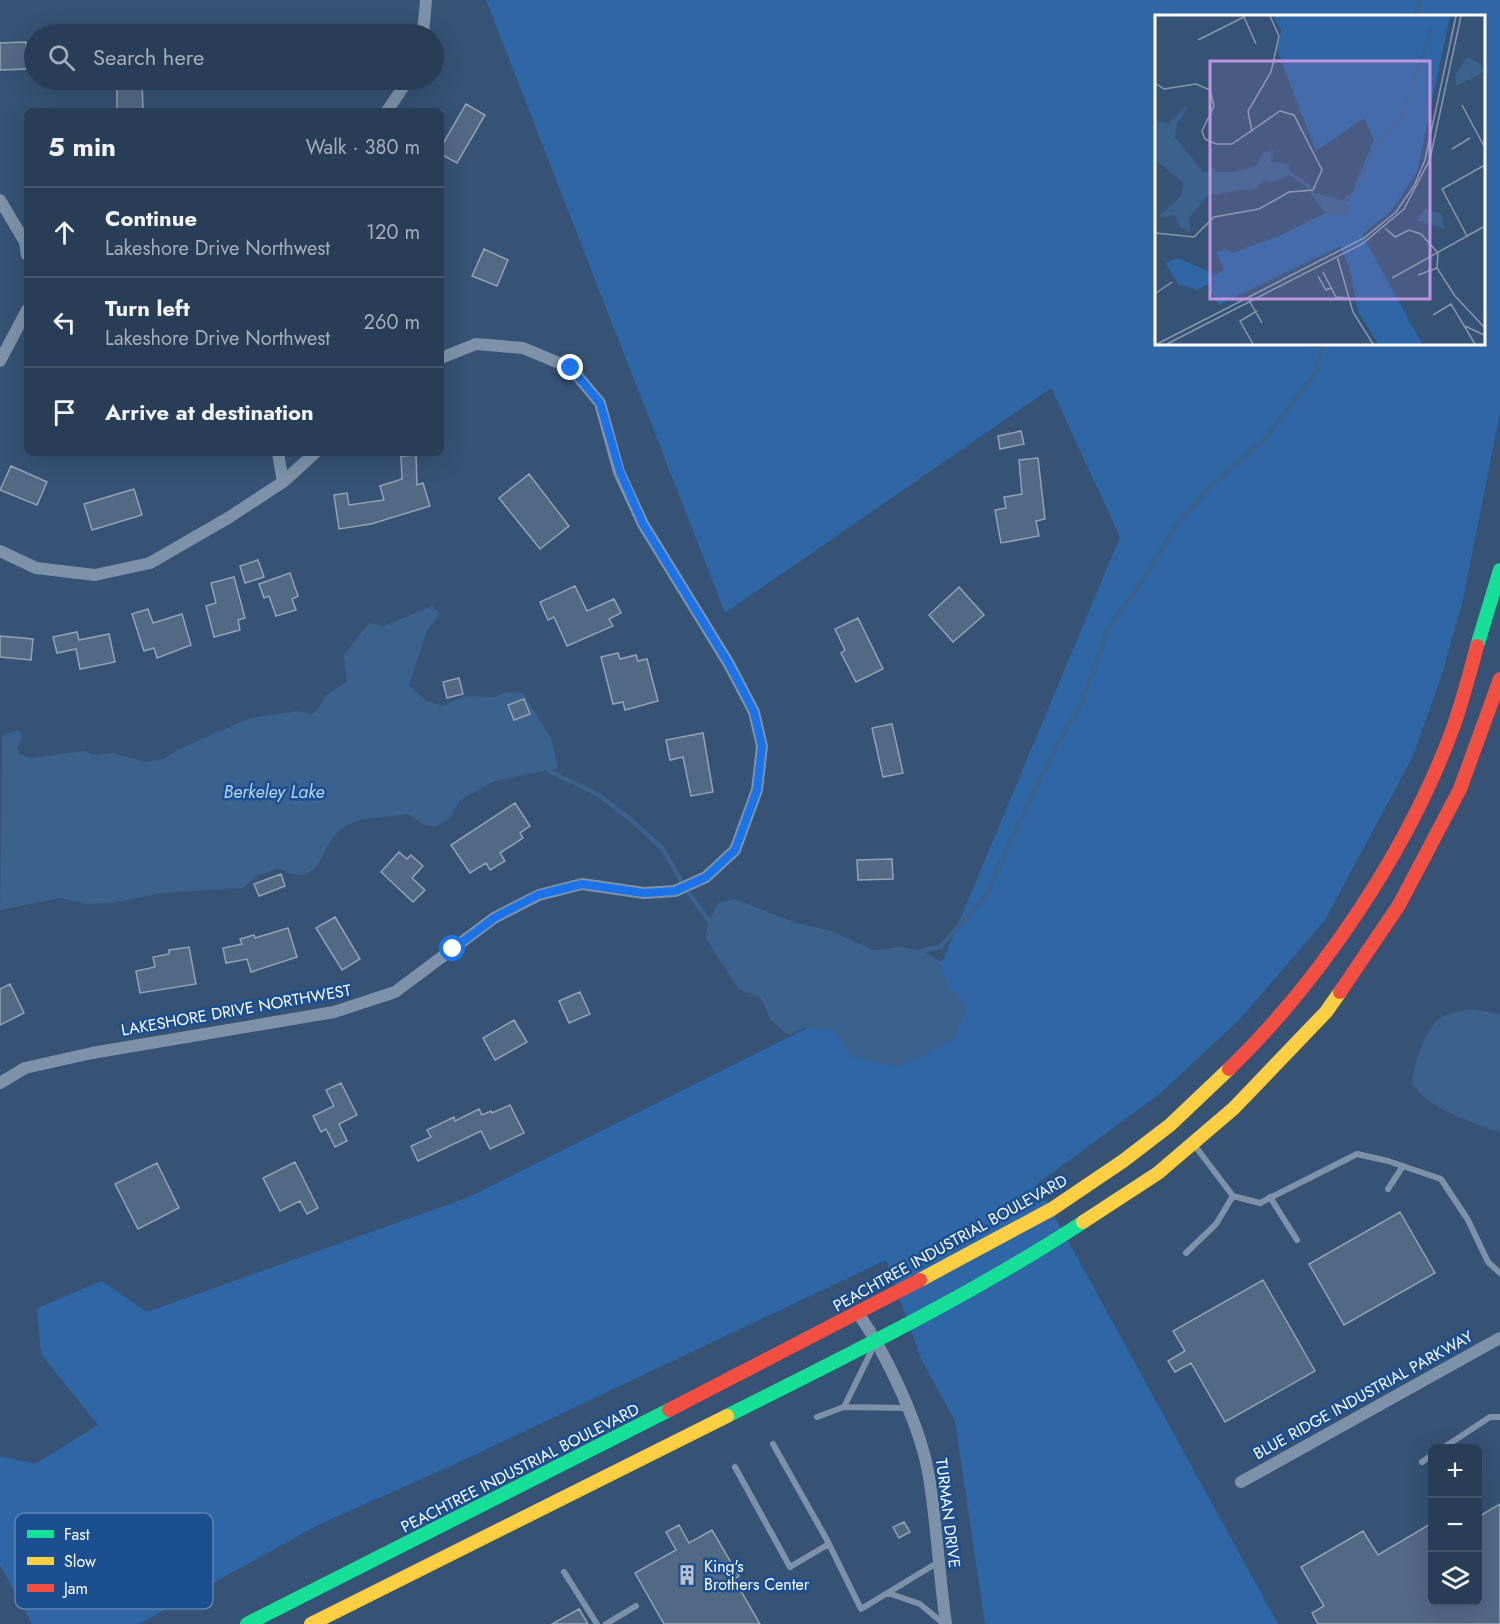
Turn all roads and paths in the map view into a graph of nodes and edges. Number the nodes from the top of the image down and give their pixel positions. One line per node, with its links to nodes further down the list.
1 (426, 0): 2 (street)
2 (424, 24)
3 (401, 90): 4 (street)
4 (389, 108)
5 (0, 200): 6 (street)
6 (24, 240)
7 (24, 316): 9 (street)
8 (444, 357): 16 (street, LAKESHORE DRIVE NORTHWEST)
9 (0, 361)
10 (279, 456): 12 (street)
11 (312, 456): 12 (street)
12 (283, 482): 13 (street)
13 (0, 551)
14 (1500, 570): 25 (highway, PEACHTREE INDUSTRIAL BOULEVARD)
15 (1500, 679): 17 (highway)
16 (0, 1083)
17 (1193, 1143): 20 (lane); 27 (highway)
18 (1403, 1166): 19 (lane); 21 (lane); 24 (lane)
19 (1388, 1189)
20 (1233, 1196): 21 (lane); 23 (lane)
21 (1270, 1197): 22 (lane)
22 (1297, 1240)
23 (1186, 1253)
24 (1500, 1273)
25 (858, 1314): 27 (street, TURMAN DRIVE); 43 (highway, PEACHTREE INDUSTRIAL BOULEVARD)
26 (1500, 1338): 37 (street, BLUE RIDGE INDUSTRIAL PARKWAY)
27 (877, 1341): 28 (lane); 29 (street, TURMAN DRIVE); 44 (highway)
28 (844, 1407): 29 (lane); 30 (lane)
29 (906, 1408): 39 (street, TURMAN DRIVE)
30 (817, 1417)
31 (1500, 1417): 33 (lane)
32 (773, 1444): 38 (lane)
33 (1450, 1444)
34 (1428, 1458): 35 (lane)
35 (1422, 1462)
36 (735, 1467): 38 (lane)
37 (1241, 1482)
38 (827, 1545): 41 (lane)
39 (937, 1563): 41 (lane); 47 (street, TURMAN DRIVE)
40 (564, 1572): 45 (lane)
41 (888, 1593): 47 (lane)
42 (636, 1606): 46 (lane)
43 (256, 1622)
44 (311, 1624)
45 (597, 1624)
46 (606, 1624)
47 (945, 1624)

